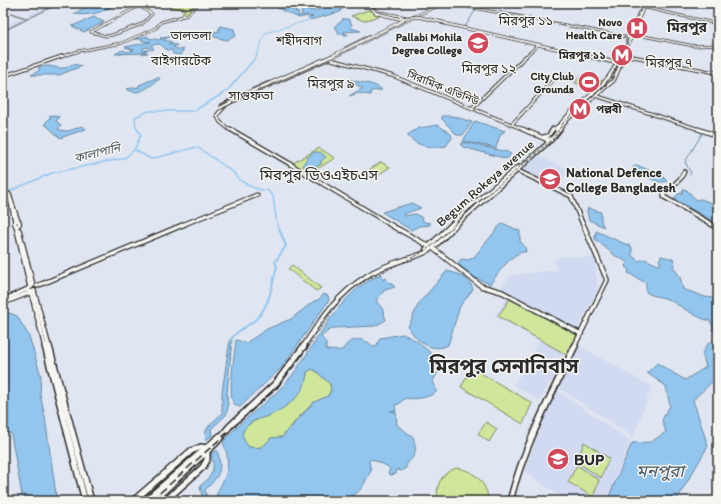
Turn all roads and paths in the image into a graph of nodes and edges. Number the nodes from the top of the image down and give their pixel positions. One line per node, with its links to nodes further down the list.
1 (144, 3): 6 (street)
2 (199, 3): 26 (street)
3 (446, 3): 9 (street); 15 (street)
4 (644, 3): 7 (main road)
5 (369, 5): 8 (main road); 10 (main road, bridge)
6 (139, 6): 6 (street)
7 (643, 7): 11 (street); 14 (main road); 15 (main road)
8 (386, 14): 10 (main road); 10 (main road)
9 (413, 17): 10 (main road); 12 (main road)
10 (405, 19): 12 (main road, bridge); 13 (main road); 13 (main road); 13 (main road, bridge); 20 (main road); 33 (main road, bridge)
11 (718, 24)
12 (460, 26): 20 (main road)
13 (380, 33): 16 (main road); 17 (main road)
14 (633, 34): 19 (street); 22 (main road)
15 (628, 38): 24 (main road)
16 (356, 42): 17 (main road); 18 (main road)
17 (361, 43): 21 (main road)
18 (352, 44): 21 (main road); 23 (main road)
19 (718, 44)
20 (538, 45): 24 (main road); 24 (main road); 34 (street)
21 (356, 46): 23 (main road)
22 (624, 54): 25 (street); 28 (main road)
23 (329, 58): 30 (main road); 31 (main road); 34 (street, সিরামিক এভিনিউ); 38 (street, সিরামিক এভিনিউ)
24 (618, 63): 27 (main road)
25 (718, 74)
26 (3, 76)
27 (610, 77): 28 (main road); 37 (main road)
28 (615, 78): 32 (main road)
29 (554, 79): 36 (street)
30 (258, 87): 31 (main road); 33 (main road)
31 (263, 89): 33 (main road)
32 (597, 96): 37 (main road); 39 (street)
33 (220, 108): 35 (main road)
34 (472, 108): 36 (street, সিরামিক এভিনিউ)
35 (217, 115): 46 (street)
36 (512, 124): 38 (street, সিরামিক এভিনিউ)
37 (560, 125): 40 (street); 41 (main road)
38 (535, 134): 40 (street, সিরামিক এভিনিউ); 41 (street, সিরামিক এভিনিউ)
39 (718, 136)
40 (543, 137): 41 (street, সিরামিক এভিনিউ)
41 (549, 140): 42 (street, Begum Rokeya avenue); 46 (street, Begum Rokeya avenue)
42 (518, 171): 46 (street, Begum Rokeya avenue); 49 (street)
43 (684, 172): 45 (street)
44 (9, 195): 47 (street)
45 (718, 228)
46 (429, 248): 49 (street); 50 (street, Begum Rokeya avenue)
47 (33, 289): 47 (street); 48 (street); 51 (street); 52 (street)
48 (3, 301)
49 (581, 334): 57 (street)
50 (206, 450): 53 (street); 54 (street); 55 (street); 56 (street)
51 (85, 501)
52 (91, 501)
53 (133, 501)
54 (145, 501)
55 (153, 501)
56 (165, 501)
57 (510, 501)

